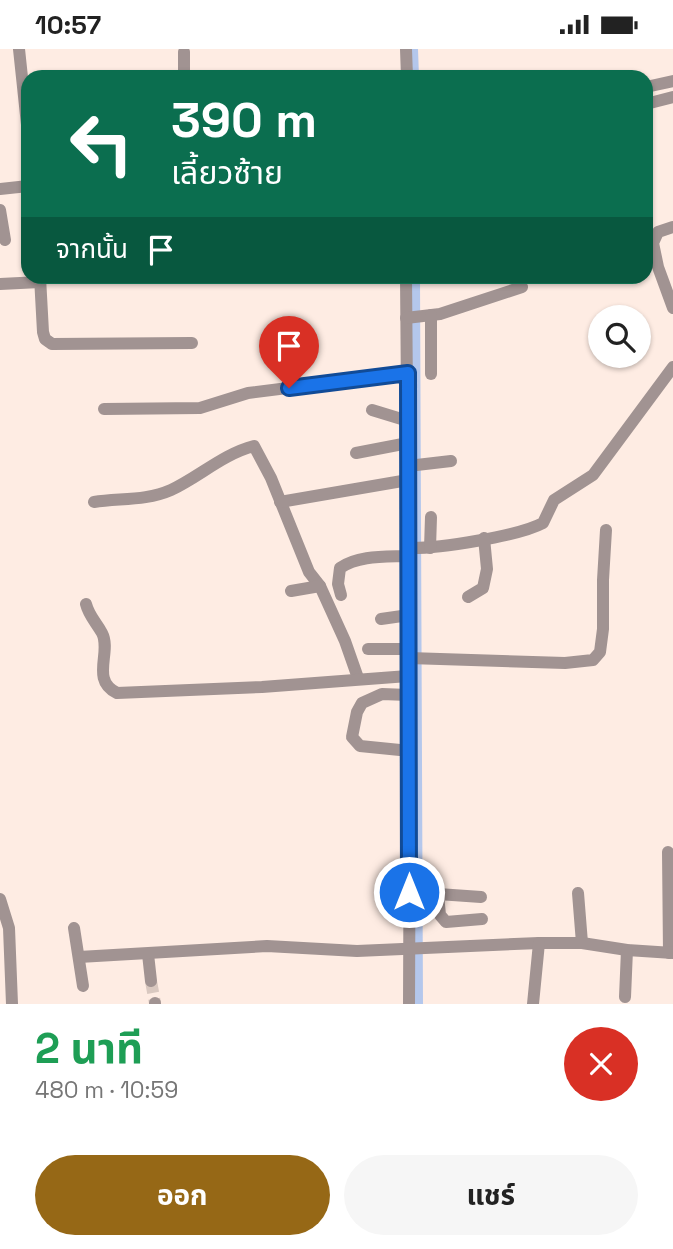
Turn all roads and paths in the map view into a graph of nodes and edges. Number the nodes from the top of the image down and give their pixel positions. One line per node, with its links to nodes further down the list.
1 (19, 49): 4 (street)
2 (406, 49): 6 (street)
3 (184, 52): 5 (street)
4 (21, 70)
5 (184, 70)
6 (407, 70)
7 (673, 81): 8 (street)
8 (653, 85)
9 (673, 97): 10 (street)
10 (653, 102)
11 (21, 187): 12 (street)
12 (0, 189)
13 (0, 210): 16 (street)
14 (673, 227): 15 (street)
15 (653, 239)
16 (5, 240)
17 (653, 254): 23 (street)
18 (21, 281): 19 (street)
19 (0, 284)
20 (40, 284): 25 (street)
21 (408, 284): 24 (street)
22 (522, 287): 24 (street)
23 (673, 308)
24 (417, 317): 27 (street); 28 (street)
25 (192, 344)
26 (673, 367): 41 (street)
27 (408, 373): 29 (street); 31 (street)
28 (431, 374)
29 (104, 409)
30 (372, 410): 31 (street)
31 (408, 421): 32 (street)
32 (408, 443): 33 (street); 35 (street)
33 (356, 453)
34 (451, 461): 35 (street)
35 (415, 465): 36 (street)
36 (408, 480): 38 (street); 42 (street)
37 (94, 502): 38 (street)
38 (280, 502): 43 (street)
39 (431, 517): 42 (street)
40 (606, 530): 51 (street)
41 (484, 538): 42 (street); 46 (street)
42 (417, 550): 45 (street); 48 (street)
43 (320, 586): 44 (street); 53 (street)
44 (291, 591)
45 (341, 595)
46 (468, 597)
47 (86, 604): 53 (street)
48 (409, 615): 49 (street); 51 (street)
49 (381, 619)
50 (368, 649): 51 (street)
51 (414, 656): 52 (street)
52 (408, 676): 53 (street); 54 (street)
53 (358, 678)
54 (408, 695): 55 (street); 55 (street)
55 (410, 751): 57 (street)
56 (668, 852): 68 (street)
57 (416, 892): 59 (street); 66 (street)
58 (578, 893): 65 (street)
59 (438, 894): 60 (street); 62 (street)
60 (481, 897)
61 (0, 899): 74 (street)
62 (482, 919)
63 (74, 928): 70 (street)
64 (539, 943): 65 (street); 66 (street); 76 (street)
65 (582, 943): 67 (street)
66 (416, 950): 69 (street); 75 (street)
67 (627, 950): 68 (street); 73 (street)
68 (671, 953)
69 (148, 954): 70 (street); 71 (street)
70 (79, 957): 72 (street)
71 (151, 981)
72 (83, 986)
73 (625, 997)
74 (12, 1004)
75 (409, 1004)
76 (532, 1004)

